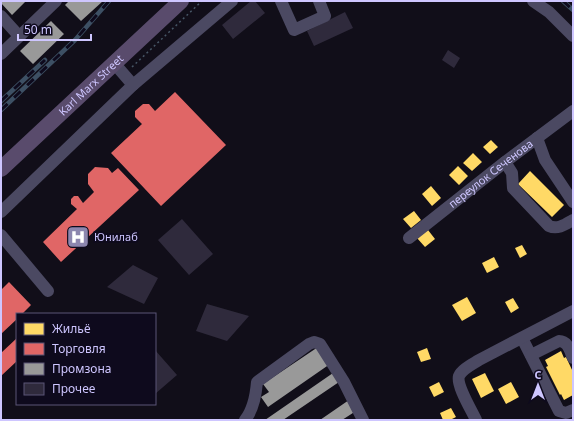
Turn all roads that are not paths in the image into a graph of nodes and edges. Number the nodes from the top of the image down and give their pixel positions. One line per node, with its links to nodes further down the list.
1 (56, 1): 9 (street)
2 (168, 1): 16 (main road, Karl Marx Street)
3 (181, 1): 12 (main road, Karl Marx Street)
4 (232, 1): 13 (street)
5 (280, 1): 6 (street)
6 (319, 1)
7 (533, 1): 10 (street)
8 (1, 16): 9 (street)
9 (19, 36): 11 (street)
10 (573, 36)
11 (1, 54)
12 (119, 69): 13 (street); 18 (main road, Karl Marx Street)
13 (133, 85): 20 (street)
14 (573, 111): 15 (street, переулок Сеченова)
15 (537, 138): 17 (street, переулок Сеченова); 19 (street)
16 (1, 158)
17 (505, 162): 21 (street); 23 (street, переулок Сеченова)
18 (1, 169)
19 (573, 202)
20 (1, 212)
21 (573, 220)
22 (1, 235): 24 (street)
23 (409, 238)
24 (48, 291)
25 (573, 311): 26 (street)
26 (522, 338): 27 (street); 32 (street)
27 (531, 355): 28 (street); 29 (street)
28 (573, 358)
29 (573, 410)
30 (245, 420): 31 (street)
31 (363, 420)
32 (476, 420)

